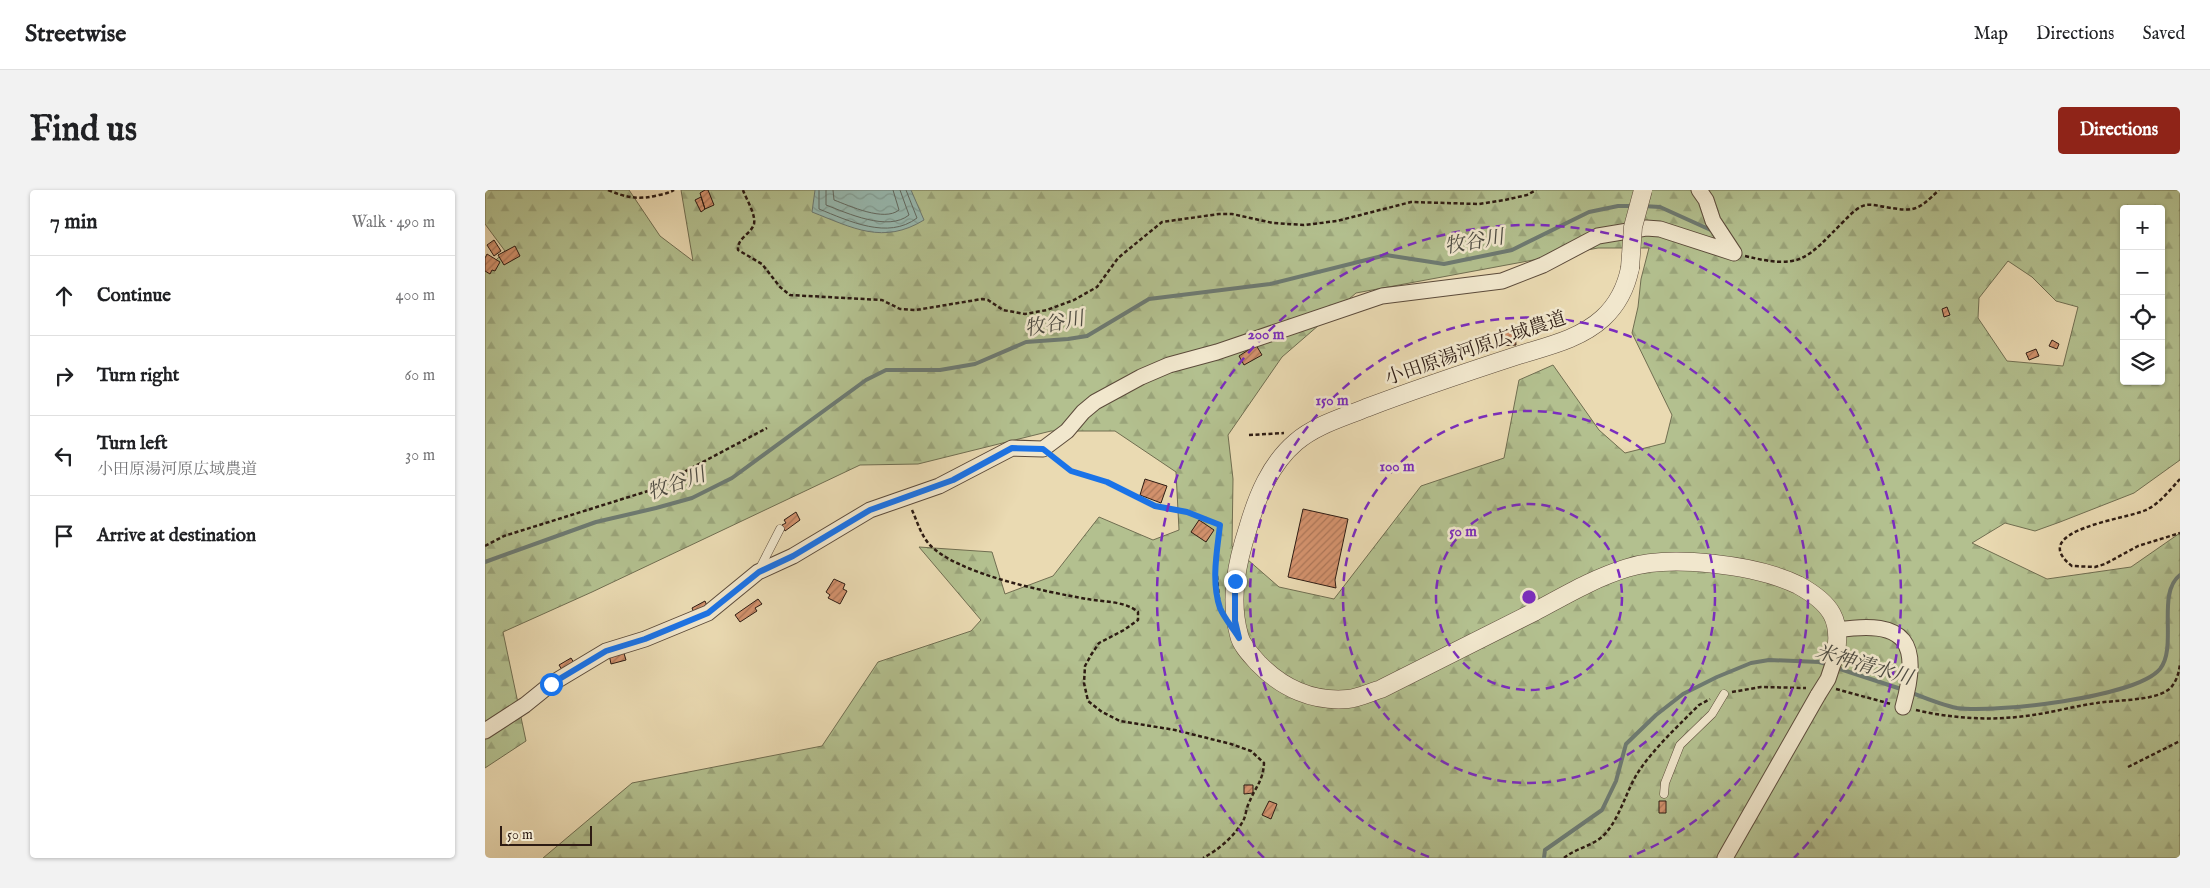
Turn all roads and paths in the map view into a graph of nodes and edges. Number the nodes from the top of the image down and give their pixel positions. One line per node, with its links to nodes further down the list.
1 (608, 190): 2 (path)
2 (674, 190)
3 (743, 190): 4 (path)
4 (1536, 190)
5 (1643, 190): 11 (street, 小田原湯河原広域農道, bridge)
6 (1699, 190): 8 (street)
7 (1939, 190): 8 (path)
8 (1734, 253): 12 (street)
9 (767, 428): 17 (path)
10 (1249, 435): 11 (path)
11 (1301, 439): 20 (street, 小田原湯河原広域農道)
12 (1043, 449): 14 (street); 19 (path)
13 (2180, 479): 16 (path)
14 (906, 497): 18 (street); 30 (path)
15 (780, 530): 18 (lane)
16 (2180, 533)
17 (485, 546)
18 (759, 572): 26 (street)
19 (1220, 608)
20 (1838, 630): 21 (street, 小田原湯河原広域農道); 25 (street)
21 (1835, 658): 23 (street, 小田原湯河原広域農道, bridge)
22 (2180, 664): 25 (path)
23 (1820, 691): 24 (path); 25 (path); 32 (street, 小田原湯河原広域農道)
24 (1724, 694): 29 (lane); 31 (path)
25 (1903, 704)
26 (485, 731)
27 (2180, 741): 28 (path)
28 (2128, 766)
29 (1664, 794)
30 (1203, 858)
31 (1564, 858)
32 (1725, 858)

